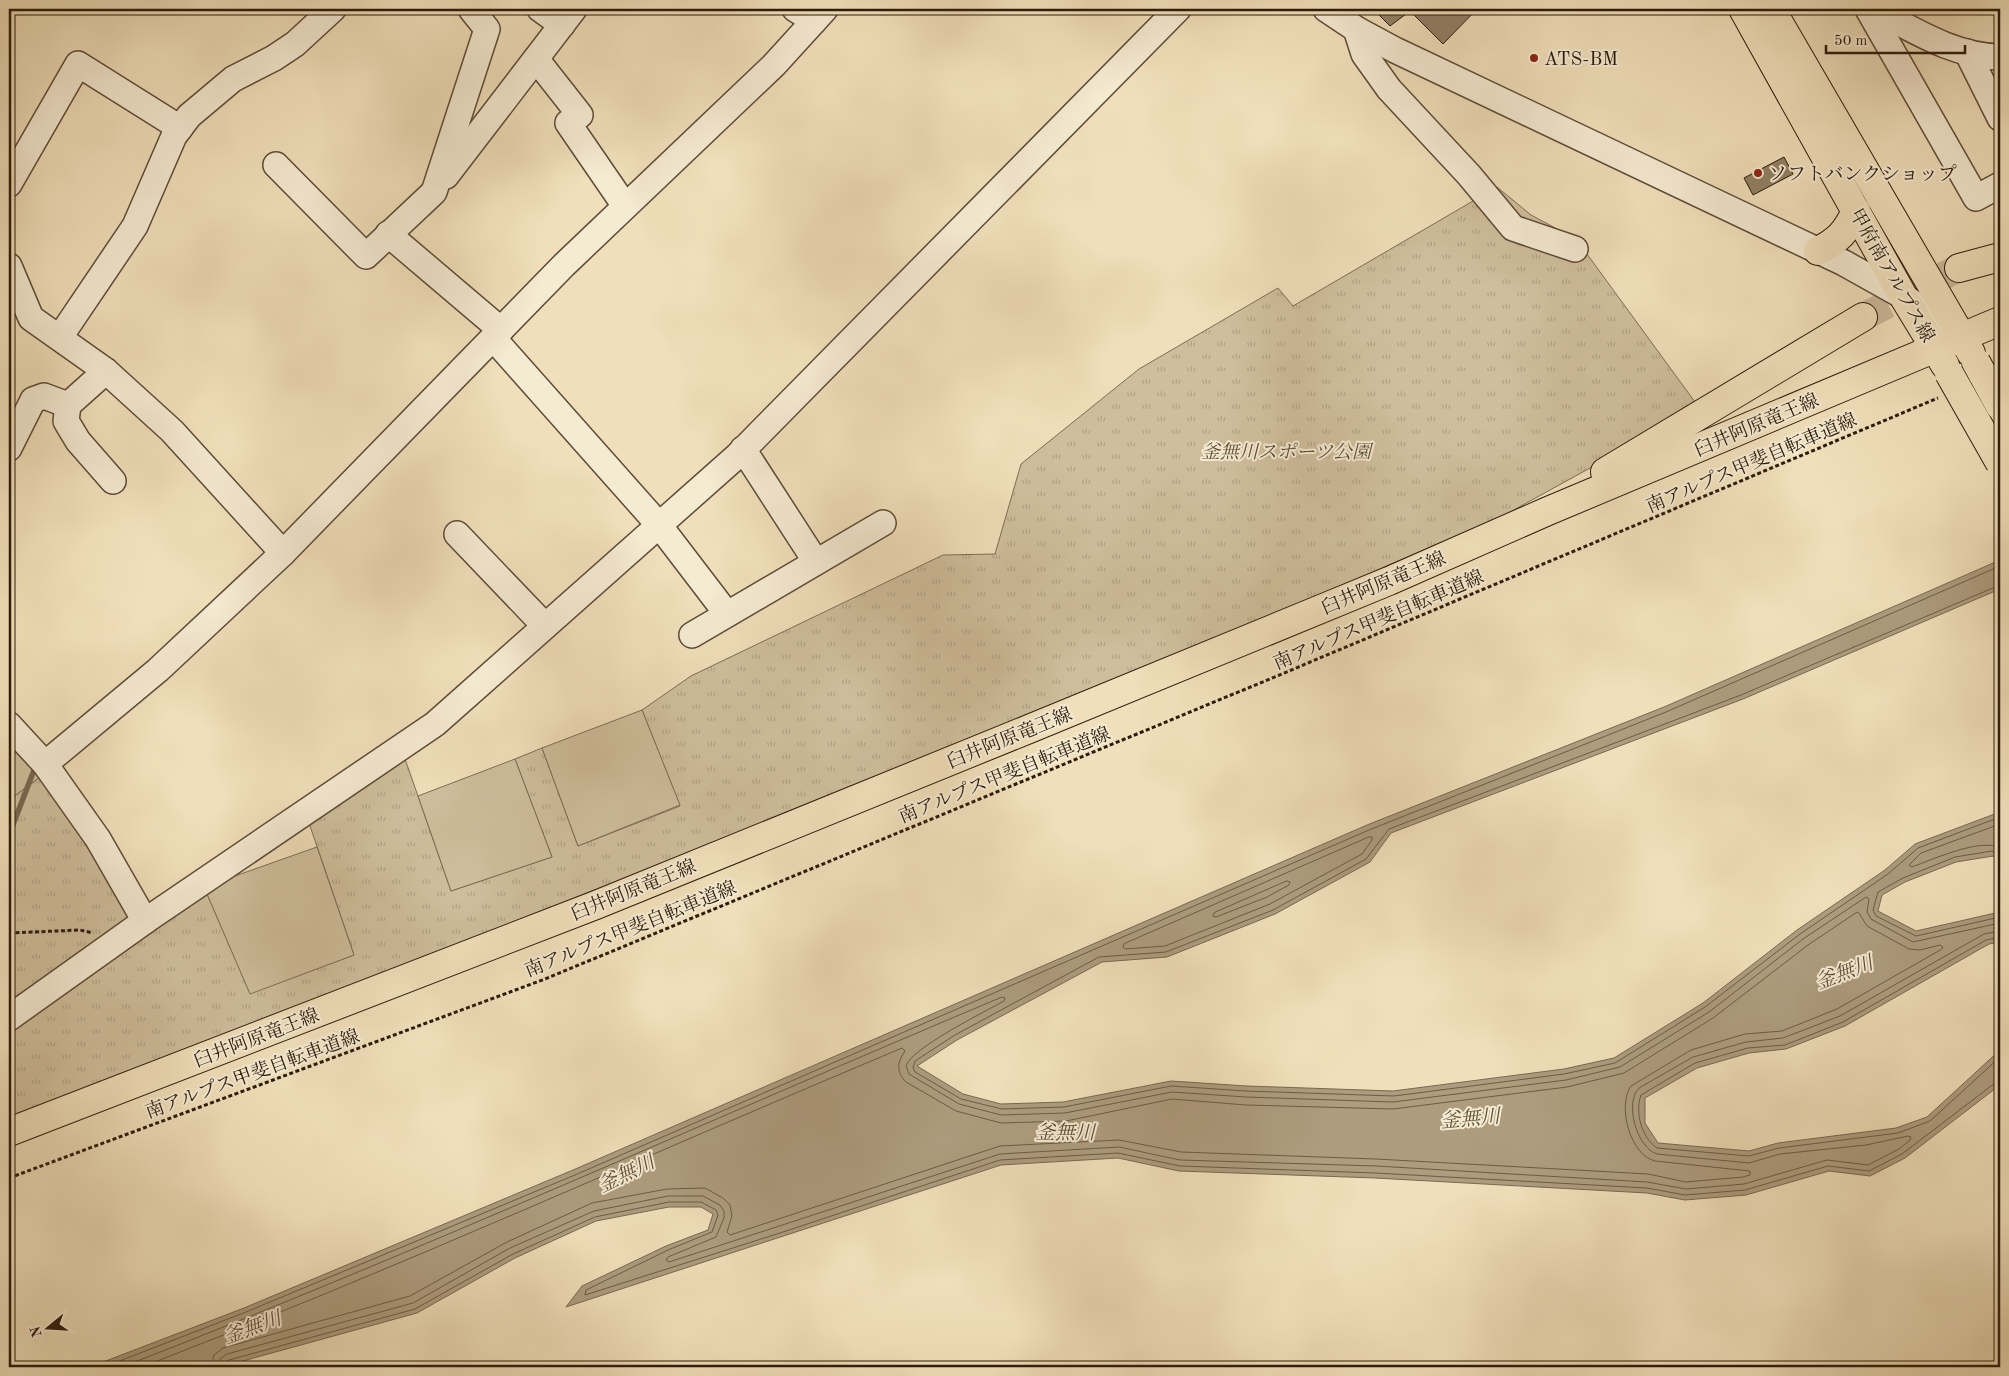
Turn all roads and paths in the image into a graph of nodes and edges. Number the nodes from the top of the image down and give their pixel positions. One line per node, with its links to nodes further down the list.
1 (334, 9): 17 (street)
2 (471, 9): 21 (street)
3 (540, 9): 11 (street)
4 (1178, 9): 42 (street)
5 (1326, 9): 12 (street)
6 (1743, 9): 23 (main road, 甲府南アルプス線)
7 (1771, 9): 34 (main road, 甲府南アルプス線)
8 (1868, 9): 20 (street)
9 (1873, 9): 13 (street)
10 (811, 13): 22 (street)
11 (568, 17): 15 (street)
12 (1356, 29): 25 (street); 26 (street)
13 (1967, 52): 14 (street); 16 (street)
14 (2000, 56)
15 (536, 59): 21 (street); 22 (street)
16 (2000, 118)
17 (180, 128): 19 (street); 35 (street)
18 (276, 165): 24 (street)
19 (9, 184)
20 (2000, 185)
21 (434, 192): 24 (street)
22 (625, 206): 33 (street)
23 (1856, 211): 26 (main road); 30 (main road, 甲府南アルプス線)
24 (388, 234): 33 (street)
25 (1575, 249)
26 (1818, 251): 30 (street)
27 (2000, 257): 29 (main road)
28 (9, 266): 35 (street)
29 (1959, 268)
30 (1903, 296): 34 (street); 36 (main road, 甲府南アルプス線)
31 (1862, 317): 45 (main road)
32 (2000, 321): 34 (main road, 臼井阿原竜王線)
33 (497, 334): 47 (street); 49 (street)
34 (1962, 337): 36 (main road, 臼井阿原竜王線); 40 (main road, 甲府南アルプス線, bridge)
35 (60, 338): 37 (street)
36 (1935, 349): 38 (main road, 甲府南アルプス線); 45 (main road, 臼井阿原竜王線)
37 (106, 371): 39 (street); 49 (street)
38 (1947, 384): 43 (main road, 甲府南アルプス線, bridge); 61 (path, 南アルプス甲斐自転車道線)
39 (68, 405): 41 (street); 44 (street)
40 (2000, 406)
41 (9, 448)
42 (743, 449): 47 (street); 50 (street)
43 (2000, 463)
44 (113, 482)
45 (1548, 510): 60 (main road, 臼井阿原竜王線)
46 (883, 523): 50 (street)
47 (659, 525): 51 (street); 52 (street)
48 (457, 534): 52 (street)
49 (283, 553): 55 (street)
50 (816, 562): 51 (street)
51 (727, 614): 53 (street)
52 (545, 626): 56 (street)
53 (692, 635)
54 (9, 725): 55 (street)
55 (45, 764): 56 (street)
56 (145, 920): 58 (street)
57 (9, 933): 58 (path)
58 (107, 947): 59 (street)
59 (9, 1018)
60 (9, 1132)
61 (9, 1178)

